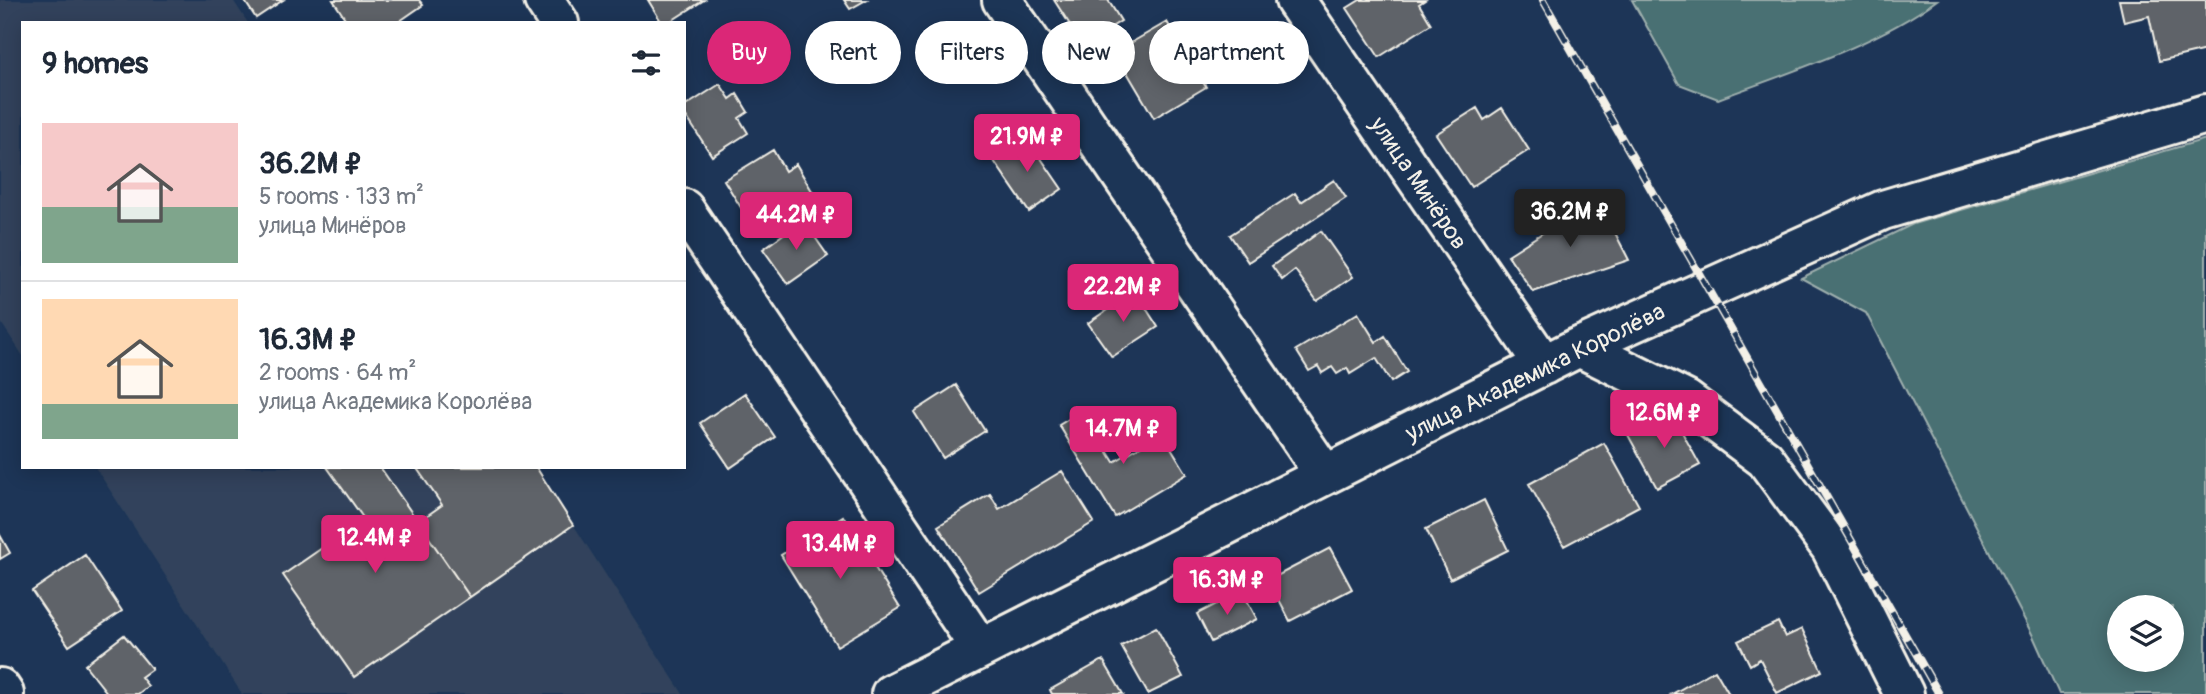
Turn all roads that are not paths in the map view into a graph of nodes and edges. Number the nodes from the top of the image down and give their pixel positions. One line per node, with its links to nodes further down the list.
1 (544, 0): 4 (street)
2 (1002, 0): 9 (street)
3 (1295, 0): 8 (street, улица Минёров)
4 (558, 21)
5 (2206, 114): 7 (street, улица Академика Королёва)
6 (686, 212): 10 (street)
7 (1579, 347): 8 (street, улица Академика Королёва); 14 (street)
8 (1544, 365): 9 (street, улица Академика Королёва)
9 (1325, 475): 10 (street, улица Академика Королёва)
10 (980, 648): 13 (street, улица Академика Королёва)
11 (0, 688): 12 (street)
12 (4, 694)
13 (891, 694)
14 (1904, 694)

